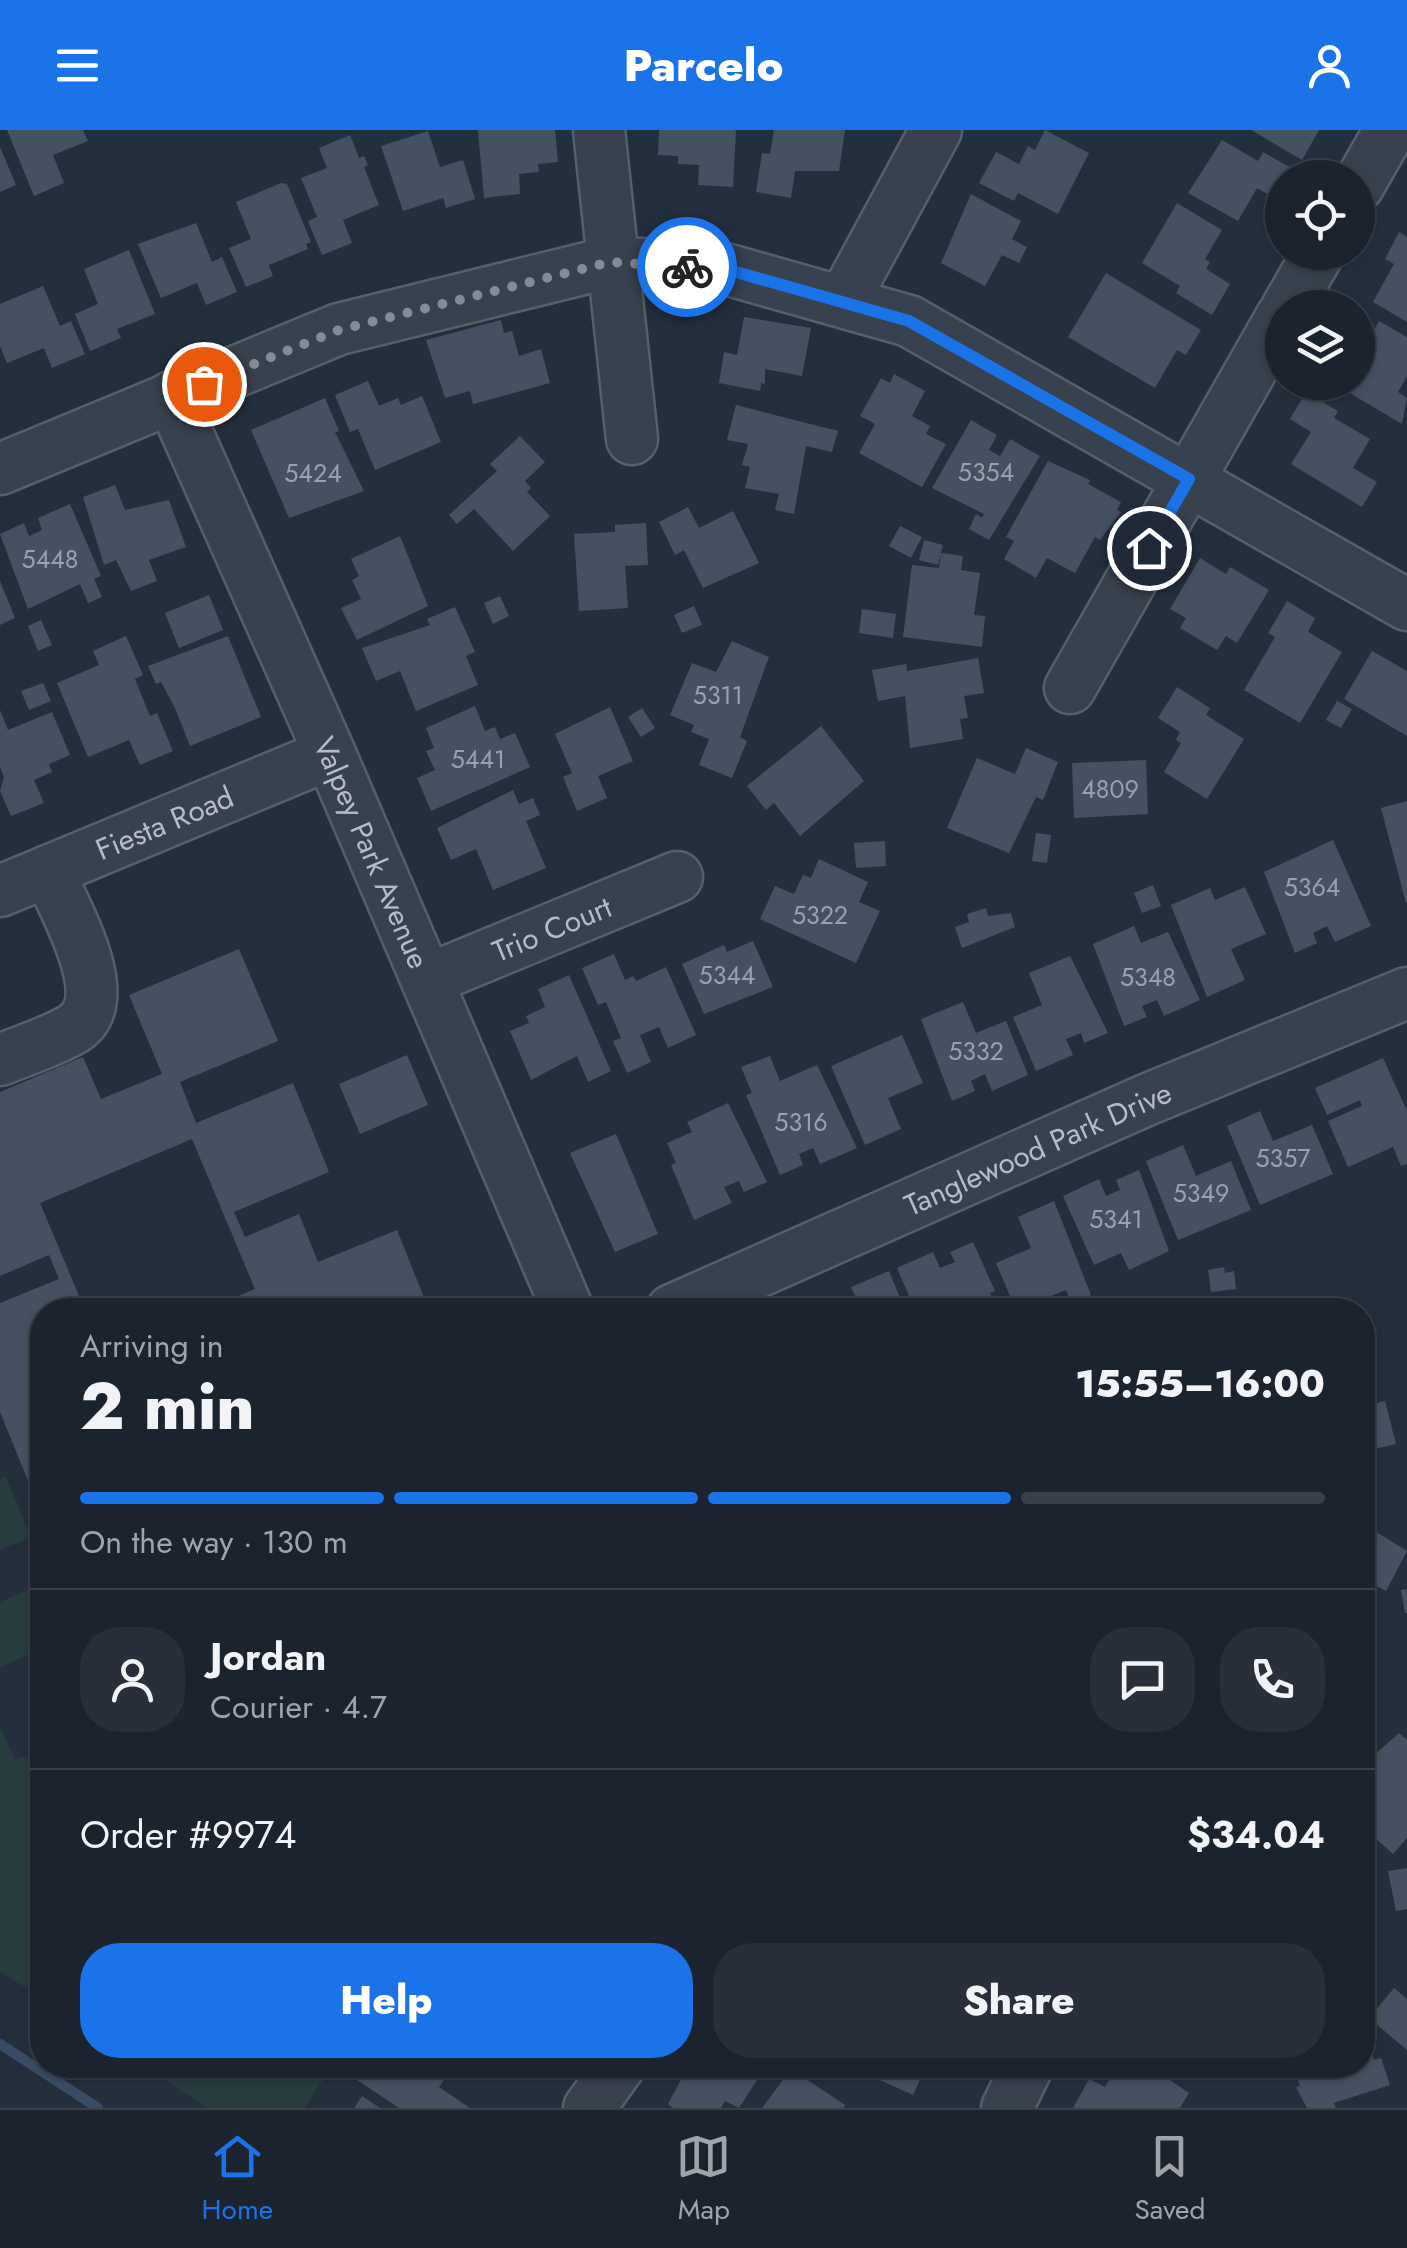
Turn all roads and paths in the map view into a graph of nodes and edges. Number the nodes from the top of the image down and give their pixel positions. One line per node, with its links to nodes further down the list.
1 (599, 130): 5 (street)
2 (936, 130): 6 (street)
3 (1390, 130): 4 (street)
4 (1373, 160)
5 (610, 262): 6 (street); 8 (street); 9 (street)
6 (844, 300): 11 (street)
7 (1265, 346): 11 (street)
8 (171, 397): 10 (street); 14 (street, Valpey Park Avenue)
9 (632, 439)
10 (0, 468)
11 (1189, 479): 12 (street); 13 (street)
12 (1407, 605)
13 (1070, 688)
14 (330, 754): 15 (street, Fiesta Road); 18 (street, Valpey Park Avenue)
15 (48, 871): 17 (street, Fiesta Road); 20 (street)
16 (677, 877): 18 (street, Trio Court)
17 (0, 891)
18 (426, 980): 21 (street, Valpey Park Avenue)
19 (1407, 993): 22 (street, Tanglewood Park Drive)
20 (0, 1060)
21 (563, 1298)
22 (699, 1298)
23 (611, 2078): 25 (street)
24 (1022, 2078): 26 (street)
25 (589, 2108)
26 (1007, 2108)

